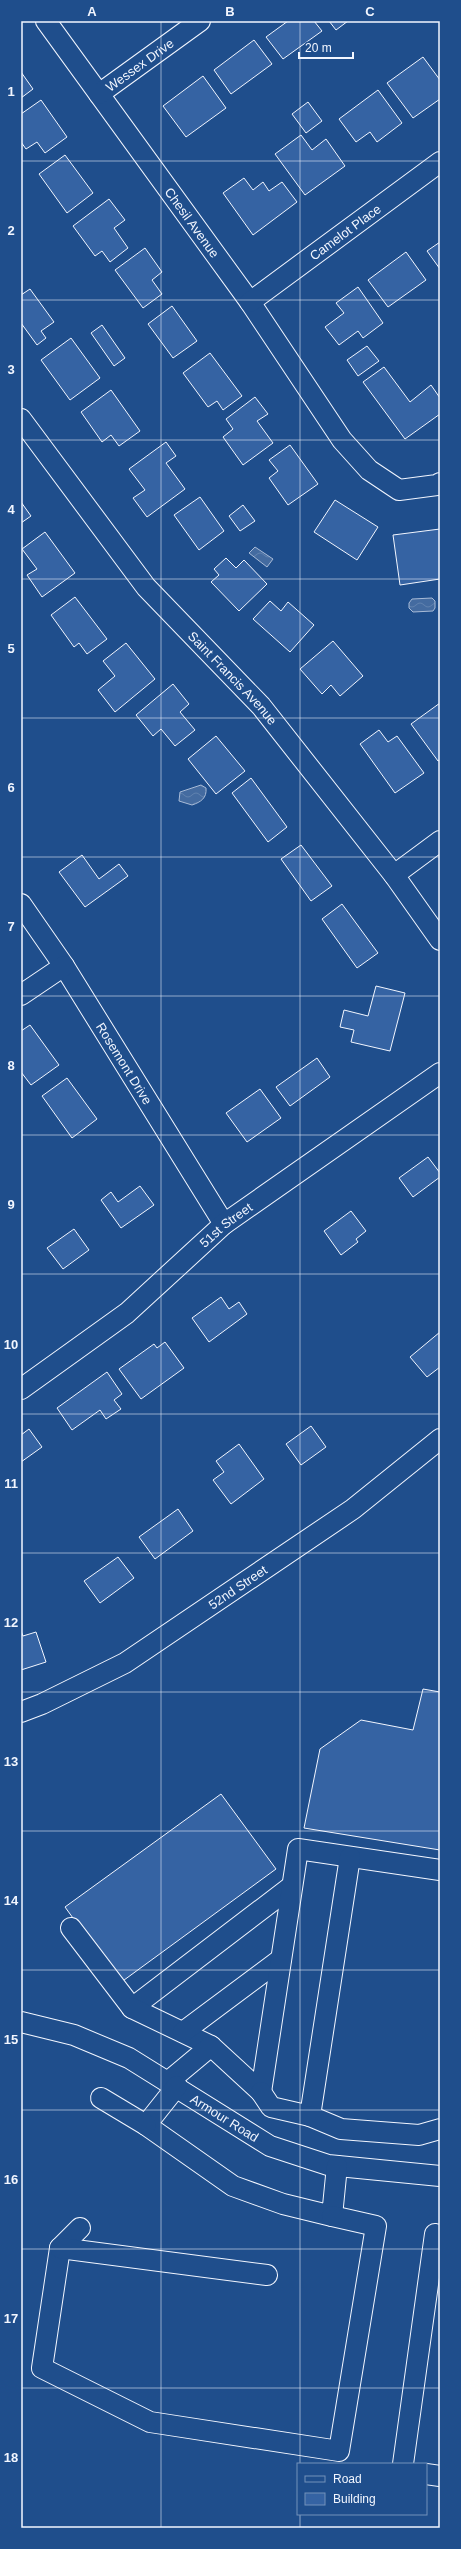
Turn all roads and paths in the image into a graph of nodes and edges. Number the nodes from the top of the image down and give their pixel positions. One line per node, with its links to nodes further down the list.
1 (46, 21): 3 (street, Chesil Avenue)
2 (200, 21): 3 (street, Wessex Drive)
3 (99, 94): 5 (street, Chesil Avenue)
4 (440, 162): 5 (street, Camelot Place)
5 (250, 302): 7 (street, Chesil Avenue)
6 (21, 419): 9 (street, Saint Francis Avenue)
7 (440, 483)
8 (440, 841): 9 (street)
9 (394, 875): 11 (street, Saint Francis Avenue)
10 (21, 904): 12 (street, Rosemont Drive)
11 (440, 940)
12 (64, 966): 13 (street); 15 (street, Rosemont Drive)
13 (21, 995)
14 (440, 1073): 15 (street, 51st Street)
15 (224, 1224): 16 (street, 51st Street)
16 (21, 1389)
17 (440, 1439): 18 (street, 52nd Street)
18 (21, 1712)
19 (350, 1857): 20 (street); 21 (street); 31 (street)
20 (440, 1870)
21 (292, 1886): 23 (street); 24 (street)
22 (71, 1928): 24 (street)
23 (281, 1959): 26 (street); 29 (street)
24 (132, 2008): 26 (street)
25 (21, 2022): 28 (street, Armour Road)
26 (183, 2032): 27 (street)
27 (211, 2046): 28 (street); 29 (street)
28 (173, 2083): 32 (street); 34 (street, Armour Road)
29 (262, 2092): 31 (street)
30 (101, 2098): 32 (street)
31 (310, 2116): 33 (street)
32 (146, 2125): 36 (street)
33 (440, 2129)
34 (337, 2166): 35 (street, Armour Road); 36 (street)
35 (440, 2176)
36 (332, 2216): 39 (street)
37 (80, 2228): 39 (street)
38 (440, 2235): 41 (street)
39 (60, 2248): 40 (street)
40 (267, 2275)
41 (403, 2463)
42 (427, 2474): 43 (street)
43 (440, 2476)

